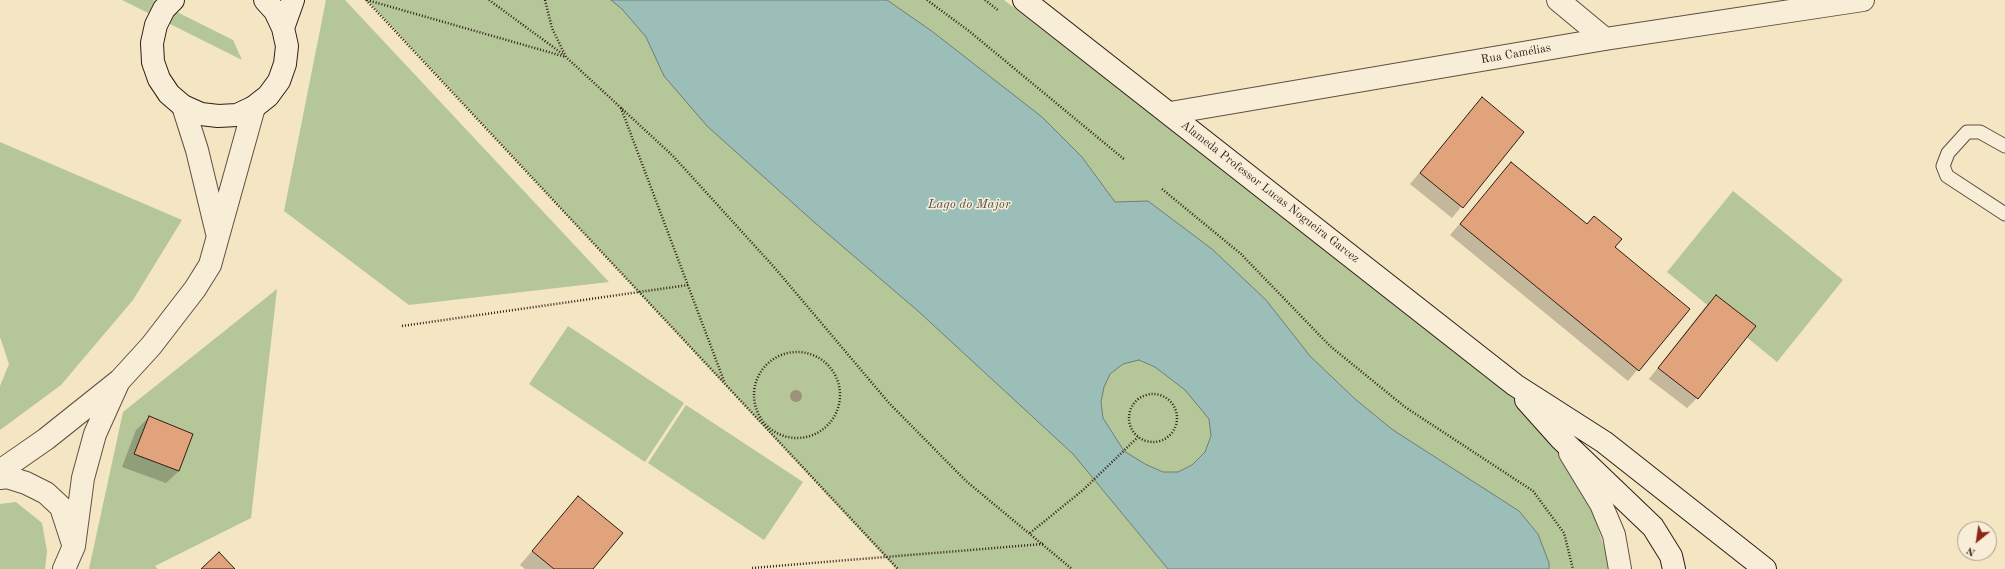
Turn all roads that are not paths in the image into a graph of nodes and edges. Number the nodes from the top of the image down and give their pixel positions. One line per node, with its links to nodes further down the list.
1 (265, 0): 7 (street)
2 (293, 0): 7 (street)
3 (1024, 0): 11 (street, Alameda Professor Lucas Nogueira Garcez)
4 (1558, 0): 8 (street)
5 (1862, 0): 8 (street, Rua Camélias)
6 (164, 3): 9 (street)
7 (283, 28): 10 (street)
8 (1605, 39): 11 (street, Rua Camélias)
9 (184, 106): 10 (street); 14 (street)
10 (254, 108): 14 (street)
11 (1170, 113): 16 (street, Alameda Professor Lucas Nogueira Garcez)
12 (2005, 146): 13 (lane)
13 (2005, 214)
14 (218, 234): 15 (street)
15 (120, 380): 18 (street); 20 (street)
16 (1515, 385): 17 (street, Alameda Professor Lucas Nogueira Garcez); 24 (street, Alameda Professor Lucas Nogueira Garcez)
17 (1560, 438): 22 (street); 23 (street, Alameda Professor Lucas Nogueira Garcez)
18 (0, 470)
19 (0, 478): 20 (street)
20 (74, 546): 21 (street)
21 (64, 569)
22 (1620, 569)
23 (1674, 569)
24 (1765, 569)

